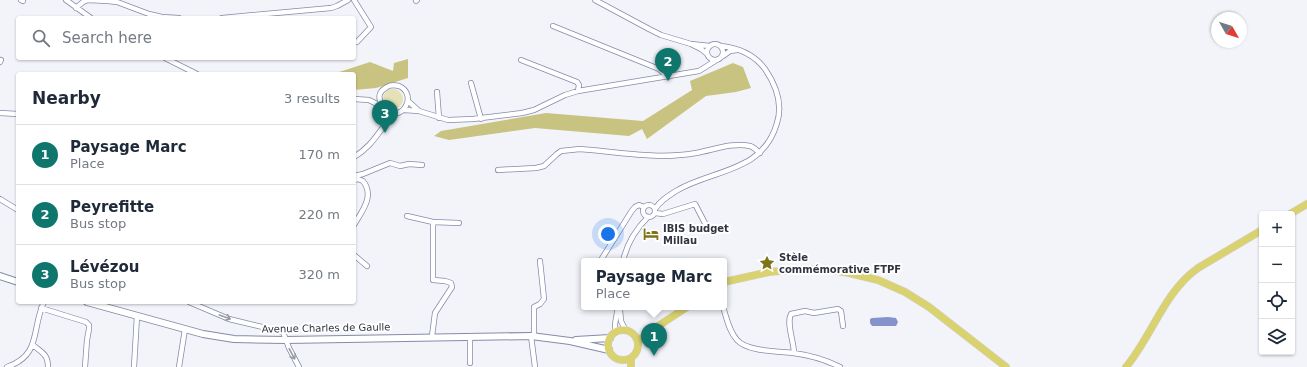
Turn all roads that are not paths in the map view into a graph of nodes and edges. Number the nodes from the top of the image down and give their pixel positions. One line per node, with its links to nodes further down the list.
1 (66, 0): 5 (street)
2 (348, 0): 8 (street)
3 (354, 0): 10 (street)
4 (595, 0): 11 (street)
5 (76, 8): 6 (street); 7 (street)
6 (88, 16)
7 (158, 16)
8 (250, 16)
9 (553, 26): 22 (street)
10 (357, 42)
11 (691, 44): 12 (street); 15 (street)
12 (710, 46): 13 (street); 15 (street)
13 (721, 46): 14 (street); 16 (street)
14 (741, 50): 16 (street); 39 (street)
15 (707, 55): 19 (street); 20 (street)
16 (723, 56): 19 (street)
17 (169, 60): 21 (street)
18 (521, 60): 24 (street)
19 (715, 61): 20 (street)
20 (705, 68): 22 (street)
21 (193, 72)
22 (668, 77): 24 (street)
23 (471, 83): 37 (street)
24 (578, 91): 37 (street)
25 (437, 92): 36 (street)
26 (380, 94): 28 (street); 29 (street); 30 (street)
27 (356, 99): 28 (street)
28 (369, 100): 30 (street)
29 (408, 101): 31 (street); 32 (street)
30 (382, 108): 35 (street); 38 (street)
31 (404, 110): 32 (street); 35 (street)
32 (419, 111): 36 (street)
33 (0, 114): 34 (street)
34 (16, 114)
35 (394, 114): 38 (street)
36 (439, 118): 37 (street)
37 (480, 118)
38 (384, 124): 40 (street)
39 (760, 153): 42 (street); 49 (street)
40 (356, 155)
41 (422, 165): 43 (street)
42 (498, 170)
43 (356, 176)
44 (356, 180): 53 (street)
45 (0, 199): 48 (street)
46 (1307, 204): 50 (main road)
47 (644, 207): 49 (street); 52 (street); 59 (street)
48 (16, 209)
49 (654, 209): 52 (street); 56 (street)
50 (1295, 211)
51 (407, 216): 54 (street)
52 (646, 216): 60 (street)
53 (356, 222)
54 (433, 222): 55 (street); 82 (street)
55 (459, 223)
56 (708, 228)
57 (1259, 232): 106 (main road)
58 (356, 257): 62 (street)
59 (602, 258)
60 (624, 258)
61 (540, 260): 84 (street)
62 (367, 266)
63 (0, 276): 65 (main road)
64 (741, 277): 66 (main road); 67 (main road); 105 (main road)
65 (16, 281)
66 (727, 281)
67 (727, 284)
68 (39, 304): 72 (street)
69 (43, 304): 72 (street)
70 (94, 304): 78 (main road, Avenue Charles de Gaulle)
71 (194, 304): 86 (street, one-way to 86)
72 (40, 308): 89 (street); 97 (street)
73 (618, 310): 85 (street)
74 (619, 310): 81 (street)
75 (676, 310): 81 (main road)
76 (682, 310): 88 (main road)
77 (724, 310): 91 (street)
78 (137, 316): 80 (main road, Avenue Charles de Gaulle); 98 (street)
79 (843, 326): 91 (street)
80 (185, 329): 86 (main road, Avenue Charles de Gaulle); 99 (street)
81 (629, 332): 85 (main road); 88 (main road)
82 (432, 336): 83 (main road, Avenue Charles de Gaulle); 86 (main road, Avenue Charles de Gaulle)
83 (470, 336): 84 (main road, Avenue Charles de Gaulle); 94 (street)
84 (532, 336): 87 (main road, Avenue Charles de Gaulle); 101 (street)
85 (612, 336): 87 (main road); 90 (main road)
86 (286, 340): 100 (street, one-way to 100)
87 (570, 341): 90 (main road)
88 (638, 342): 92 (main road)
89 (32, 345): 95 (street); 96 (street)
90 (609, 350): 93 (main road)
91 (794, 353): 104 (street)
92 (631, 358): 93 (main road); 103 (main road)
93 (619, 360): 102 (main road)
94 (470, 363)
95 (7, 367)
96 (48, 367)
97 (85, 367)
98 (134, 367)
99 (179, 367)
100 (299, 367)
101 (535, 367)
102 (625, 367)
103 (631, 367)
104 (840, 367)
105 (1006, 367)
106 (1126, 367)

